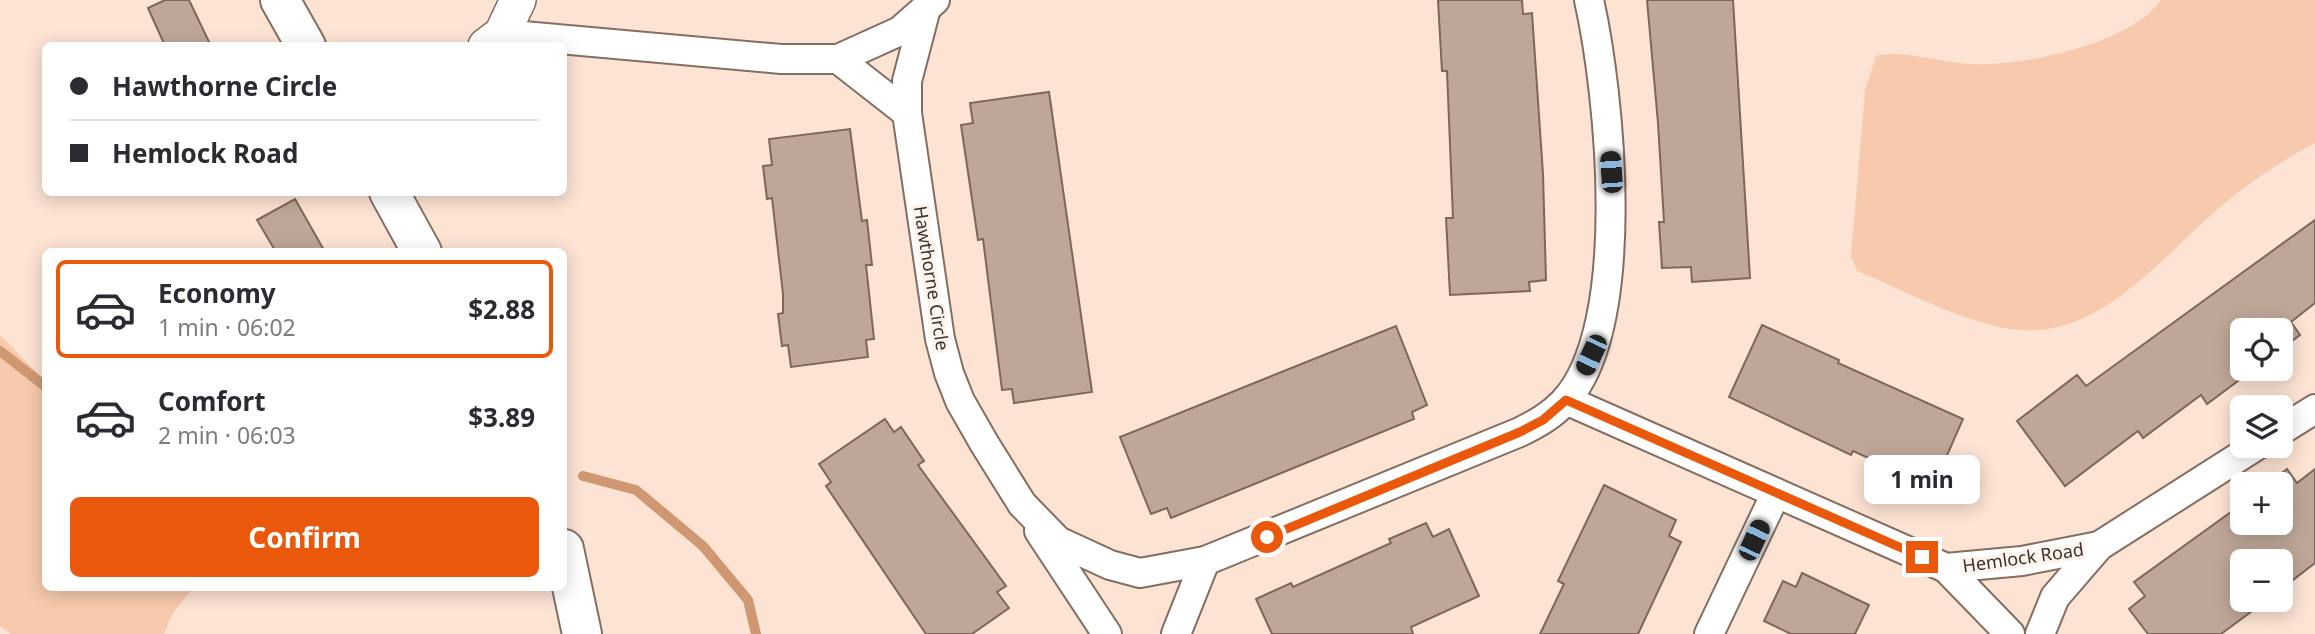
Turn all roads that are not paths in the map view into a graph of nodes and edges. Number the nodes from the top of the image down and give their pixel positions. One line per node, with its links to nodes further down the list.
1 (280, 0): 6 (main road)
2 (518, 0): 5 (street)
3 (1589, 0): 13 (street, Hawthorne Circle)
4 (930, 6): 9 (street, Hawthorne Circle); 10 (street, Hawthorne Circle)
5 (494, 40): 7 (street, Hawthorne Circle)
6 (304, 42)
7 (523, 42)
8 (567, 45): 9 (street, Hawthorne Circle)
9 (838, 59): 10 (street)
10 (907, 113): 18 (street, Hawthorne Circle)
11 (391, 196): 12 (main road)
12 (420, 248)
13 (1566, 400): 17 (street, Hemlock Road); 20 (street, Hawthorne Circle)
14 (2315, 409): 15 (street)
15 (2293, 423)
16 (2237, 458): 19 (street)
17 (1776, 493): 22 (street, Hemlock Road); 26 (street)
18 (1022, 504): 20 (street, Hawthorne Circle); 24 (street)
19 (2098, 546): 22 (street, Hemlock Road); 28 (street)
20 (1205, 561): 25 (street)
21 (567, 563): 23 (main road)
22 (1946, 568): 27 (street, Hemlock Road)
23 (582, 634)
24 (1107, 634)
25 (1176, 634)
26 (1709, 634)
27 (2010, 634)
28 (2040, 634)

